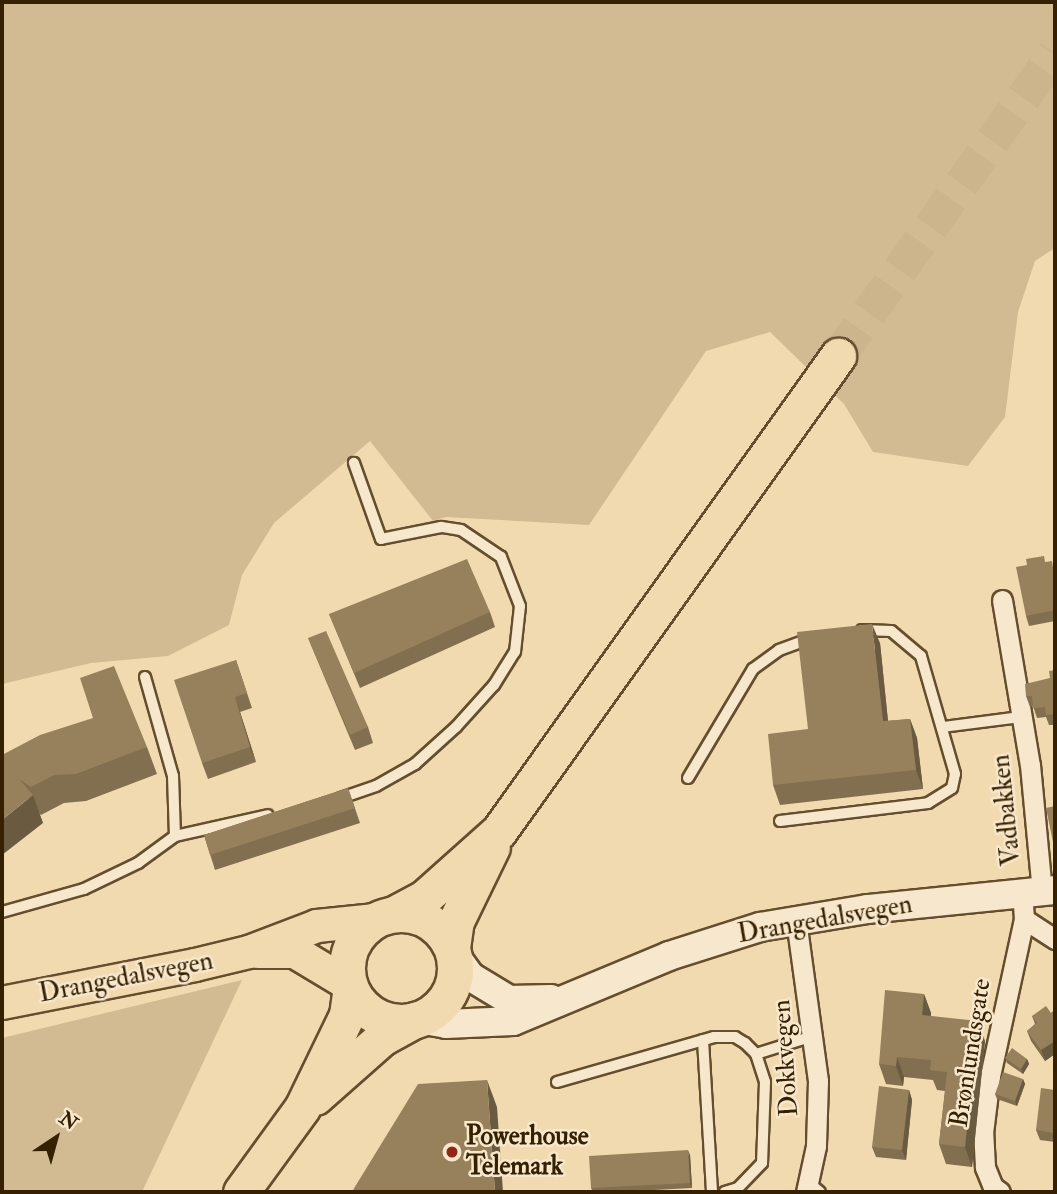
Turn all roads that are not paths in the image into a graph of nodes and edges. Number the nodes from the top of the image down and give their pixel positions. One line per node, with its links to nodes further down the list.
1 (838, 356): 13 (highway)
2 (354, 463): 10 (lane)
3 (1002, 600): 7 (street, Vadbakken)
4 (850, 632): 8 (lane)
5 (827, 636): 9 (lane)
6 (145, 677): 14 (lane)
7 (1021, 717): 8 (lane); 15 (street, Vadbakken)
8 (943, 727): 12 (lane)
9 (688, 778)
10 (331, 801)
11 (279, 813): 14 (lane)
12 (780, 821)
13 (499, 831): 17 (highway); 20 (highway)
14 (175, 836): 16 (lane)
15 (1036, 898): 18 (street, Drangedalsvegen); 19 (street); 35 (street, Brønlundsgate)
16 (2, 912)
17 (385, 917): 20 (highway); 21 (main road, Drangedalsvegen); 22 (highway)
18 (796, 920): 23 (street, Drangedalsvegen); 26 (street, Dokkvegen)
19 (1055, 939)
20 (453, 951): 23 (street, Drangedalsvegen); 25 (highway)
21 (249, 952): 22 (main road, Drangedalsvegen); 24 (main road, Drangedalsvegen)
22 (350, 986): 25 (highway); 30 (highway)
23 (564, 999): 25 (street, Drangedalsvegen)
24 (2, 1003)
25 (417, 1020): 30 (highway)
26 (813, 1036): 28 (lane); 31 (street, Dokkvegen)
27 (704, 1040): 28 (lane); 29 (lane); 33 (lane)
28 (756, 1054): 34 (lane)
29 (556, 1082)
30 (302, 1108): 32 (highway)
31 (811, 1189)
32 (242, 1192)
33 (712, 1192)
34 (725, 1192)
35 (1000, 1192)

